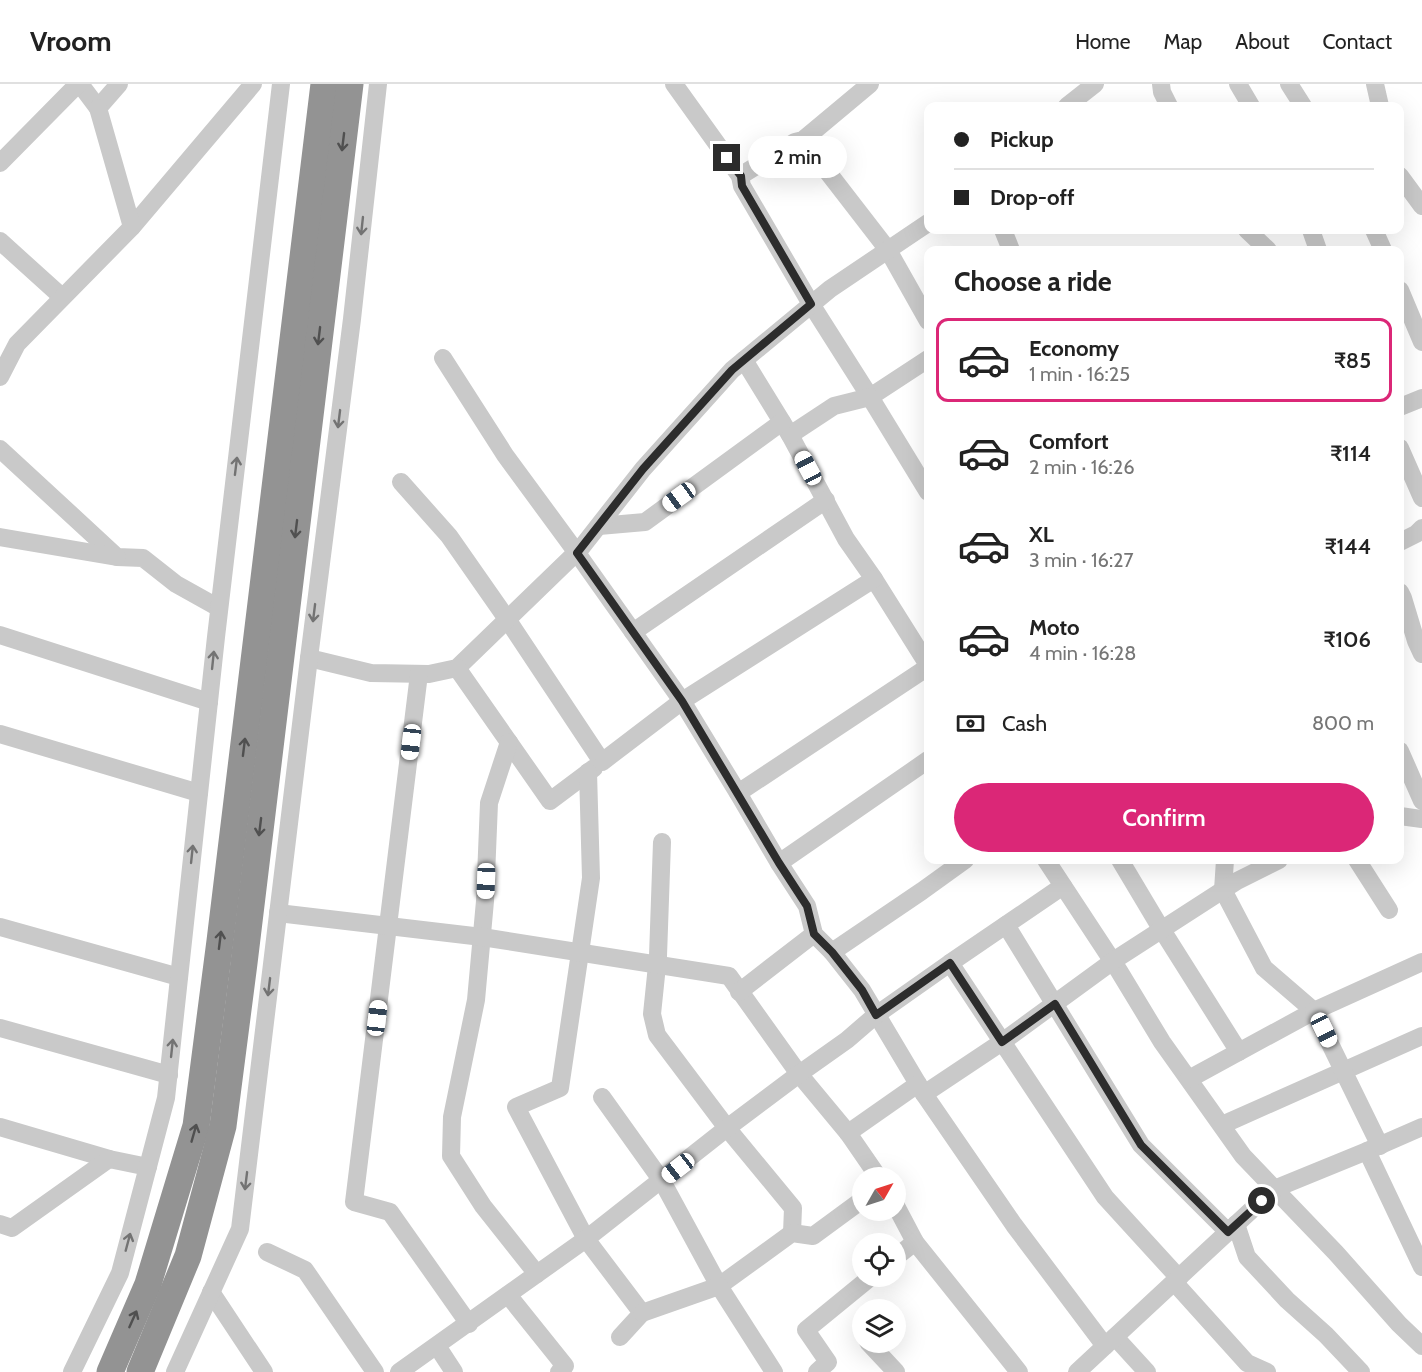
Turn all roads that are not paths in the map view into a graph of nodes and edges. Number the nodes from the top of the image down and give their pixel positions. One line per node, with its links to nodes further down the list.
1 (79, 84): 20 (street); 22 (street)
2 (119, 84): 20 (street)
3 (253, 84): 27 (street)
4 (281, 84): 59 (street, one-way to 4)
5 (324, 84): 64 (highway)
6 (350, 84): 64 (highway, one-way to 64)
7 (378, 84): 66 (street, one-way to 66)
8 (674, 84): 23 (street)
9 (870, 84): 21 (street)
10 (1095, 84): 15 (street)
11 (1161, 84): 16 (street)
12 (1238, 84): 17 (street)
13 (1289, 84): 18 (street)
14 (1375, 84): 19 (street)
15 (1072, 102)
16 (1167, 102)
17 (1249, 102)
18 (1300, 102)
19 (1379, 102)
20 (98, 108): 27 (street)
21 (803, 140): 23 (street); 31 (street)
22 (0, 163)
23 (741, 176): 34 (street)
24 (1404, 181): 25 (street)
25 (1422, 206)
26 (924, 226): 31 (street)
27 (132, 227): 32 (street)
28 (1251, 234): 30 (street)
29 (0, 241): 32 (street)
30 (1264, 246)
31 (888, 250): 34 (street); 35 (street)
32 (62, 297): 40 (street)
33 (1404, 299): 36 (street)
34 (811, 304): 38 (street); 41 (street)
35 (924, 314)
36 (1422, 342)
37 (443, 358): 55 (street)
38 (744, 360): 44 (street); 51 (street)
39 (924, 362): 41 (street)
40 (0, 377)
41 (870, 397): 44 (street); 48 (street)
42 (1422, 398): 43 (street)
43 (1404, 405)
44 (786, 428): 50 (street); 51 (street)
45 (0, 450): 56 (street)
46 (1404, 457): 49 (street)
47 (401, 482): 60 (street)
48 (924, 485)
49 (1422, 498)
50 (826, 500): 57 (street); 61 (street)
51 (599, 526): 55 (street)
52 (1422, 528): 54 (street)
53 (0, 537): 56 (street)
54 (1404, 540)
55 (577, 553): 60 (street); 61 (street)
56 (117, 557): 59 (street)
57 (874, 579): 63 (street); 70 (street)
58 (1404, 601): 65 (street)
59 (219, 608): 71 (street, one-way to 59)
60 (507, 620): 67 (street); 76 (street)
61 (633, 632): 70 (street)
62 (0, 635): 71 (street)
63 (922, 639)
64 (268, 651): 156 (highway, one-way to 64); 157 (highway, one-way to 157)
65 (1422, 654)
66 (309, 658): 69 (street); 93 (street)
67 (457, 668): 69 (street); 73 (street)
68 (924, 669): 78 (street)
69 (419, 674): 94 (street)
70 (682, 701): 76 (street); 78 (street)
71 (209, 702): 77 (street)
72 (0, 734): 77 (street)
73 (509, 742): 76 (street); 99 (street)
74 (1404, 760): 79 (street)
75 (924, 763): 83 (street)
76 (595, 767): 101 (street)
77 (199, 793): 106 (street, one-way to 77)
78 (738, 793): 83 (street)
79 (1422, 801)
80 (1404, 817): 81 (street)
81 (1422, 819)
82 (662, 842): 105 (street)
83 (779, 863): 98 (street)
84 (959, 864): 100 (street)
85 (1049, 864): 91 (street)
86 (1122, 864): 97 (street)
87 (1226, 864): 90 (street)
88 (1271, 864): 90 (street)
89 (1360, 864): 92 (street)
90 (1231, 885): 97 (street); 109 (street)
91 (1063, 886): 95 (street); 102 (street)
92 (1389, 910)
93 (278, 914): 94 (street); 146 (street, one-way to 146)
94 (388, 925): 99 (street); 149 (street)
95 (1006, 925): 104 (street); 108 (street)
96 (0, 927): 106 (street)
97 (1162, 930): 102 (street); 114 (street)
98 (814, 934): 100 (street); 107 (street)
99 (482, 937): 101 (street); 142 (street)
100 (832, 952): 110 (street)
101 (580, 953): 105 (street); 137 (street)
102 (1113, 961): 108 (street); 118 (street)
103 (1422, 962): 109 (street)
104 (950, 963): 110 (street); 113 (street)
105 (656, 965): 107 (street); 124 (street)
106 (179, 977): 117 (street, one-way to 106)
107 (739, 992): 116 (street)
108 (1055, 1004): 113 (street); 134 (street)
109 (1314, 1011): 114 (street); 115 (street)
110 (876, 1015): 116 (street); 119 (street)
111 (0, 1028): 117 (street)
112 (1422, 1036): 115 (street)
113 (1002, 1042): 119 (street); 143 (street)
114 (1239, 1052): 118 (street)
115 (1343, 1070): 121 (street); 126 (street)
116 (799, 1074): 124 (street); 125 (street)
117 (169, 1075): 128 (street)
118 (1189, 1079): 121 (street)
119 (921, 1089): 125 (street); 151 (street)
120 (602, 1097): 130 (street)
121 (1222, 1125): 131 (street)
122 (0, 1126): 127 (street)
123 (1422, 1127): 126 (street)
124 (727, 1128): 130 (street); 136 (street)
125 (848, 1133): 129 (street)
126 (1373, 1148): 131 (street); 141 (street)
127 (109, 1159): 128 (street); 135 (street)
128 (148, 1167): 155 (street, one-way to 128)
129 (871, 1167)
130 (662, 1180): 137 (street); 144 (street)
131 (1274, 1189): 134 (street); 153 (street)
132 (852, 1207): 136 (street)
133 (904, 1221): 138 (street)
134 (1232, 1228): 143 (street); 171 (street)
135 (4, 1230)
136 (792, 1233): 144 (street)
137 (586, 1239): 142 (street); 148 (street)
138 (915, 1242): 139 (street); 167 (street)
139 (906, 1249)
140 (267, 1252): 160 (street)
141 (1422, 1267)
142 (537, 1274): 147 (street)
143 (1177, 1280): 151 (street); 170 (street)
144 (719, 1286): 148 (street); 164 (street)
145 (859, 1287): 165 (street)
146 (211, 1292): 158 (street); 159 (street)
147 (508, 1295): 149 (street); 163 (street)
148 (642, 1313): 150 (street)
149 (469, 1324): 152 (street)
150 (620, 1337)
151 (1110, 1342): 168 (street); 169 (street)
152 (437, 1346): 161 (street); 162 (street)
153 (1422, 1346)
154 (878, 1353): 166 (street)
155 (72, 1372)
156 (110, 1372)
157 (140, 1372)
158 (175, 1372)
159 (264, 1372)
160 (375, 1372)
161 (399, 1372)
162 (454, 1372)
163 (559, 1372)
164 (774, 1372)
165 (817, 1372)
166 (896, 1372)
167 (1019, 1372)
168 (1077, 1372)
169 (1147, 1372)
170 (1267, 1372)
171 (1361, 1372)

